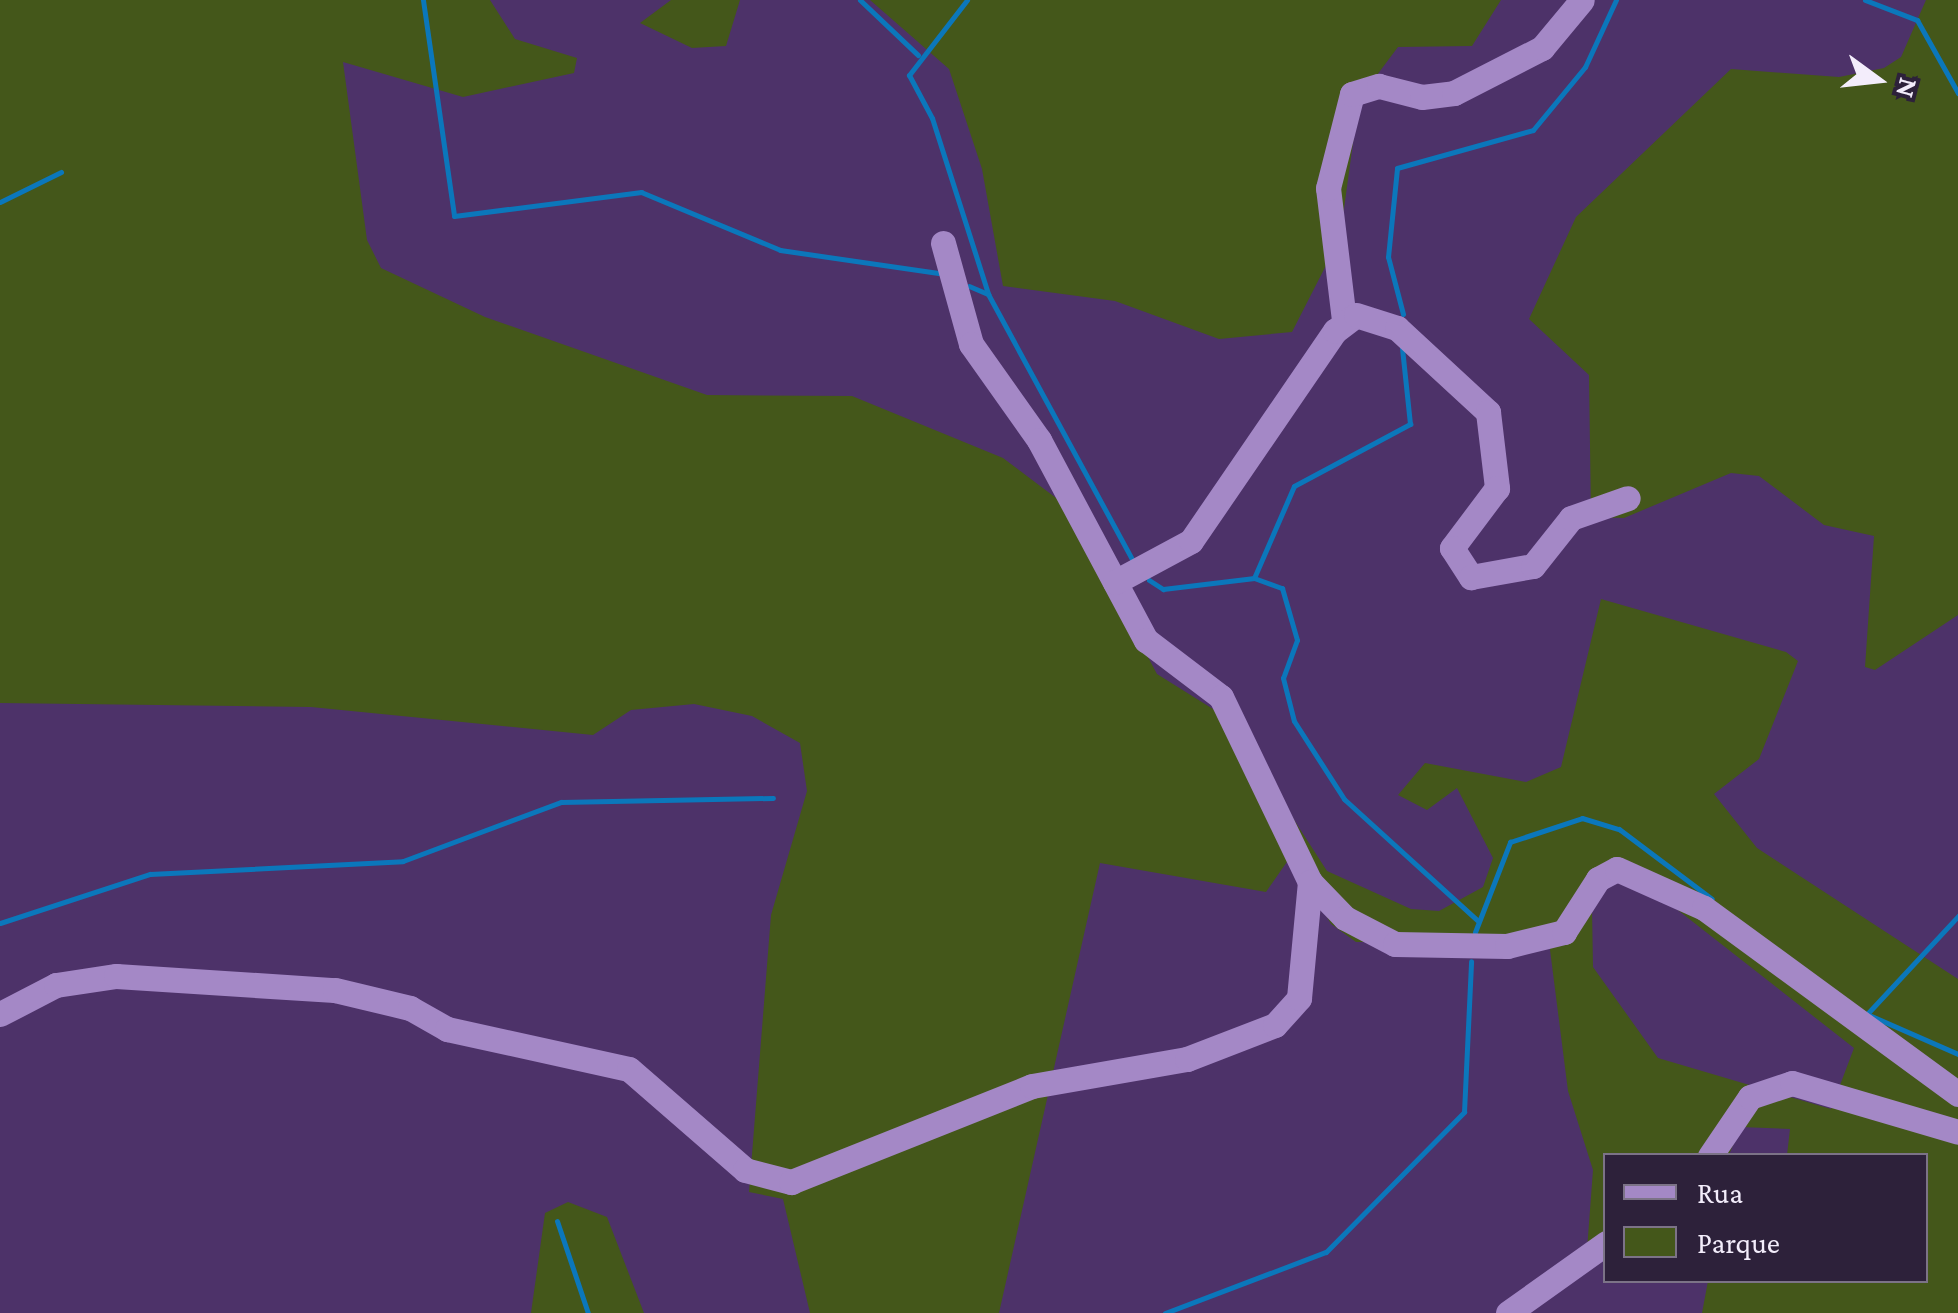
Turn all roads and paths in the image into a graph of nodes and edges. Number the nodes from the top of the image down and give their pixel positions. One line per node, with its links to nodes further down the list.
1 (1582, 0): 3 (street)
2 (943, 243): 5 (street)
3 (1344, 320): 4 (street); 5 (street)
4 (1628, 498)
5 (1116, 582): 6 (street)
6 (1310, 882): 7 (street); 8 (street)
7 (0, 1014)
8 (1958, 1094)
9 (1958, 1132): 10 (street)
10 (1712, 1153)
11 (1603, 1246): 12 (street)
12 (1508, 1313)

